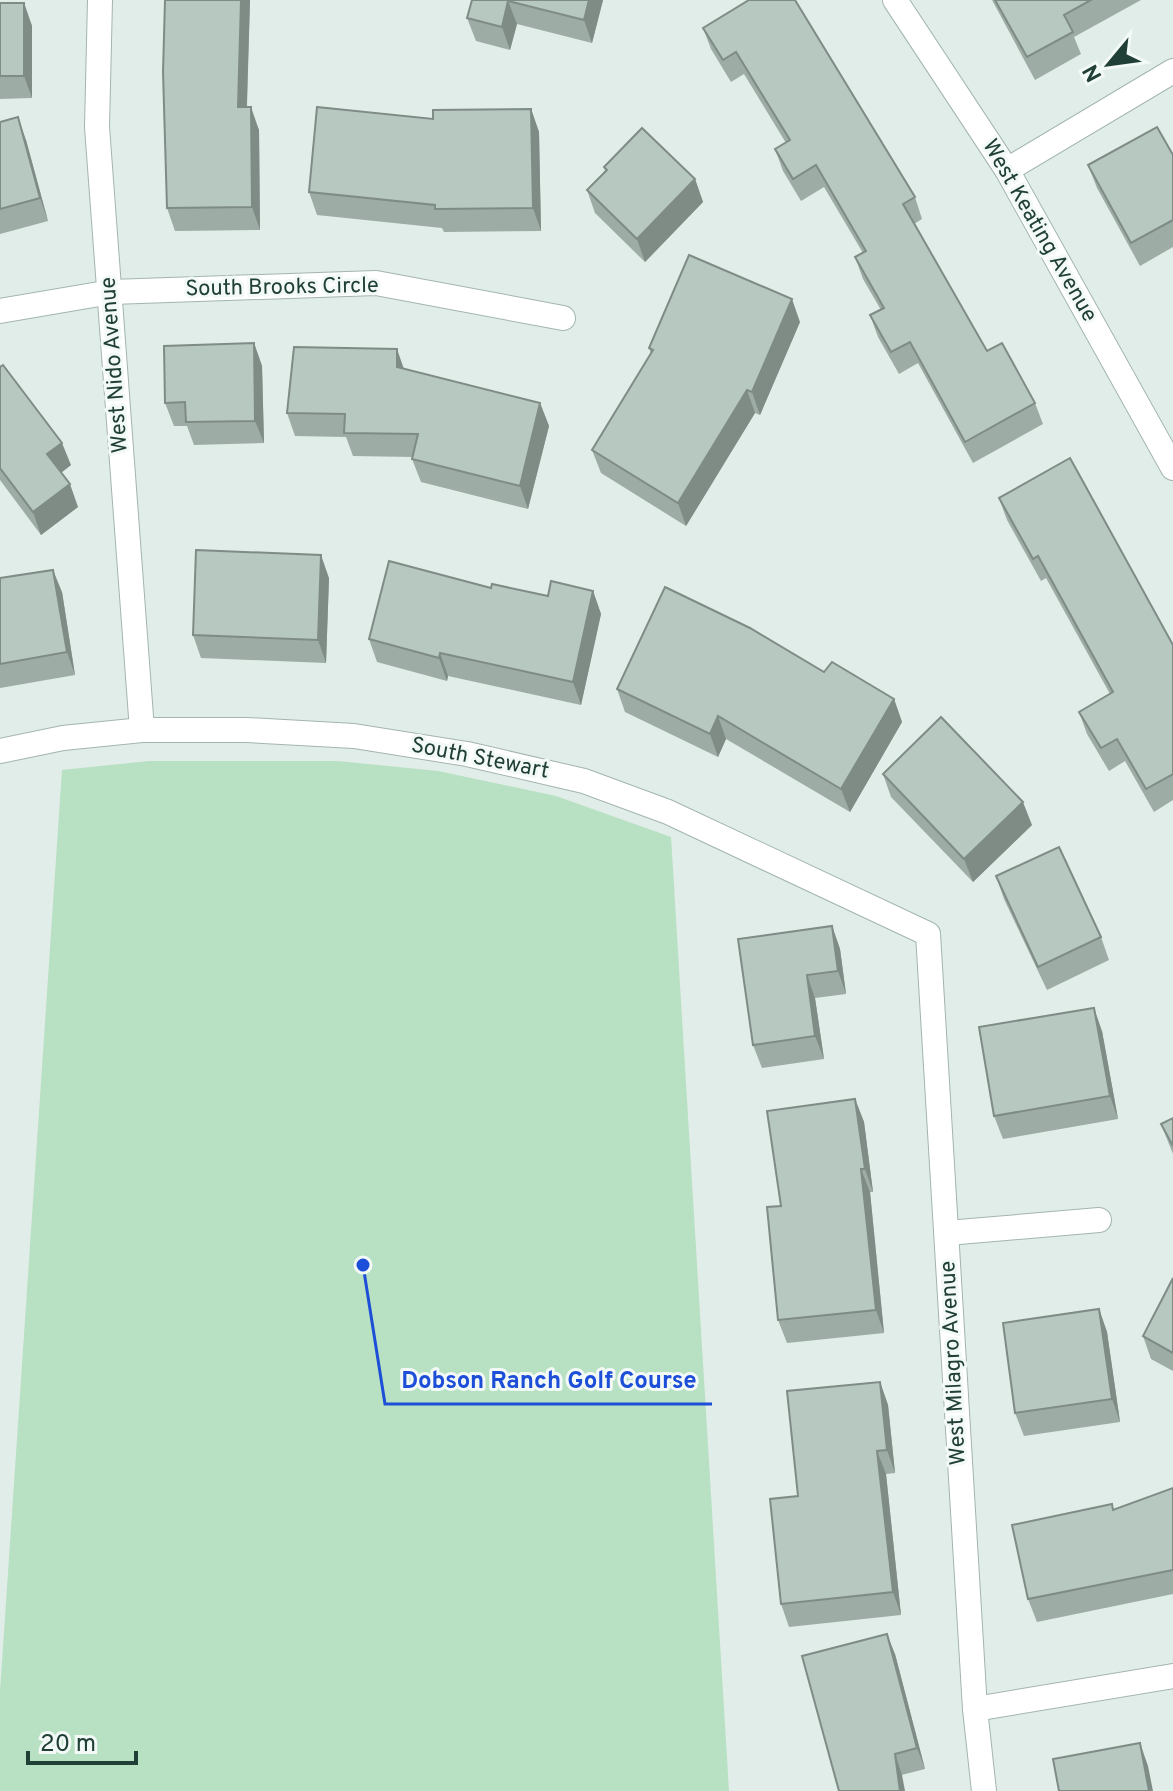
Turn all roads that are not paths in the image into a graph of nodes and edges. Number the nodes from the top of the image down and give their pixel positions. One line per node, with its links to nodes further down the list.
1 (100, 0): 5 (street, West Nido Avenue)
2 (895, 0): 4 (street, West Keating Avenue)
3 (1173, 71): 4 (street)
4 (1007, 170): 8 (street, West Keating Avenue)
5 (111, 292): 6 (street, South Brooks Circle); 7 (street, South Brooks Circle); 9 (street, West Nido Avenue)
6 (0, 311)
7 (563, 318)
8 (1173, 468)
9 (142, 730): 10 (street, South Stewart); 11 (street, South Stewart)
10 (0, 751)
11 (928, 934): 13 (street, West Milagro Avenue)
12 (1099, 1220): 13 (street)
13 (947, 1233): 15 (street, West Milagro Avenue)
14 (1173, 1676): 15 (street)
15 (975, 1709): 16 (street, West Milagro Avenue)
16 (984, 1791)

